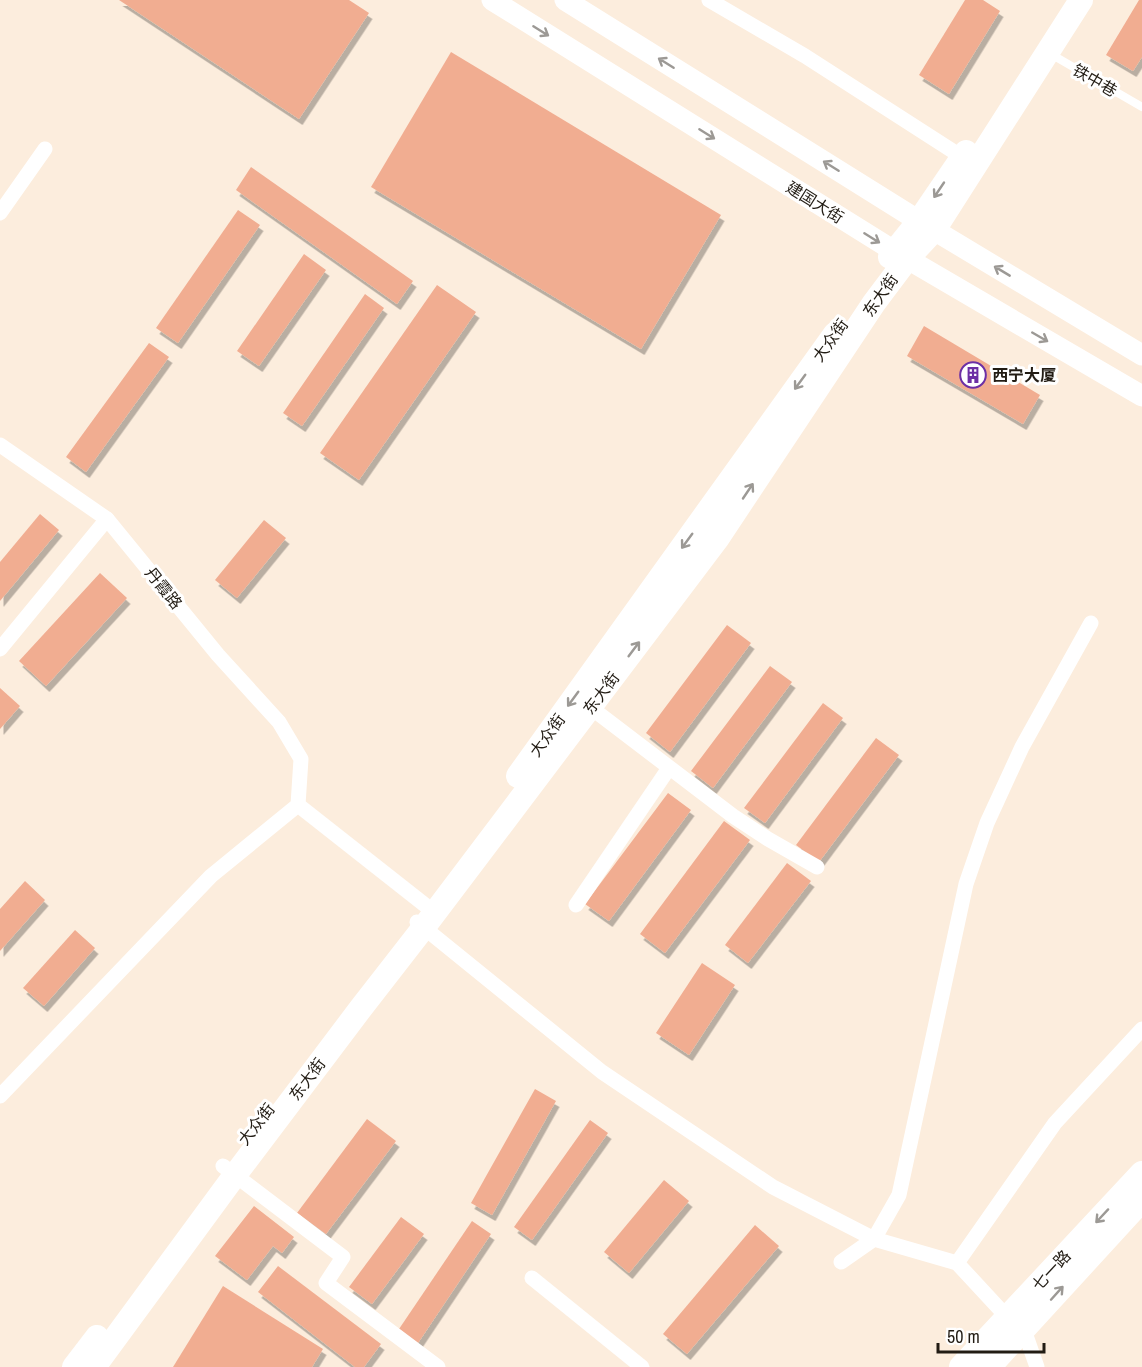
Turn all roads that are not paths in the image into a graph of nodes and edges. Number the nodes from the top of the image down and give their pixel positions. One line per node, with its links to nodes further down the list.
1 (492, 0): 12 (street, 建国大街, one-way to 12)
2 (565, 0): 11 (street, one-way to 2)
3 (709, 0): 9 (street)
4 (1062, 0): 9 (main road)
5 (1081, 0): 6 (main road, 东大街)
6 (1048, 52): 7 (lane, 铁中巷); 11 (main road, 东大街)
7 (1142, 107)
8 (45, 149): 10 (street)
9 (962, 157): 11 (main road, one-way to 11)
10 (0, 213)
11 (927, 226): 12 (main road, 东大街); 13 (street, one-way to 11)
12 (900, 255): 14 (street, 建国大街, one-way to 14); 19 (main road, 东大街, one-way to 12); 24 (main road, 大众街, one-way to 24)
13 (1142, 355)
14 (1142, 396)
15 (0, 445): 16 (street, 丹霞路)
16 (107, 519): 18 (street); 21 (street, 丹霞路)
17 (1091, 622): 30 (street)
18 (0, 649)
19 (590, 707): 20 (street); 24 (main road, 东大街)
20 (669, 768): 22 (street); 23 (street)
21 (298, 805): 24 (street); 26 (street)
22 (817, 867)
23 (576, 905)
24 (422, 917): 27 (main road, 东大街); 30 (street)
25 (1142, 1029): 32 (street)
26 (0, 1096)
27 (229, 1170): 35 (main road); 36 (main road, 东大街); 37 (street)
28 (1142, 1173): 34 (main road, 七一路, one-way to 34)
29 (1142, 1200): 34 (main road, 七一路, one-way to 29)
30 (874, 1239): 31 (street); 32 (street)
31 (841, 1262)
32 (957, 1263): 34 (street)
33 (532, 1278): 38 (street)
34 (1016, 1323): 39 (main road, 七一路); 40 (main road, 七一路); 41 (street)
35 (74, 1367)
36 (94, 1367)
37 (438, 1367)
38 (642, 1367)
39 (961, 1367)
40 (989, 1367)
41 (1037, 1367)

